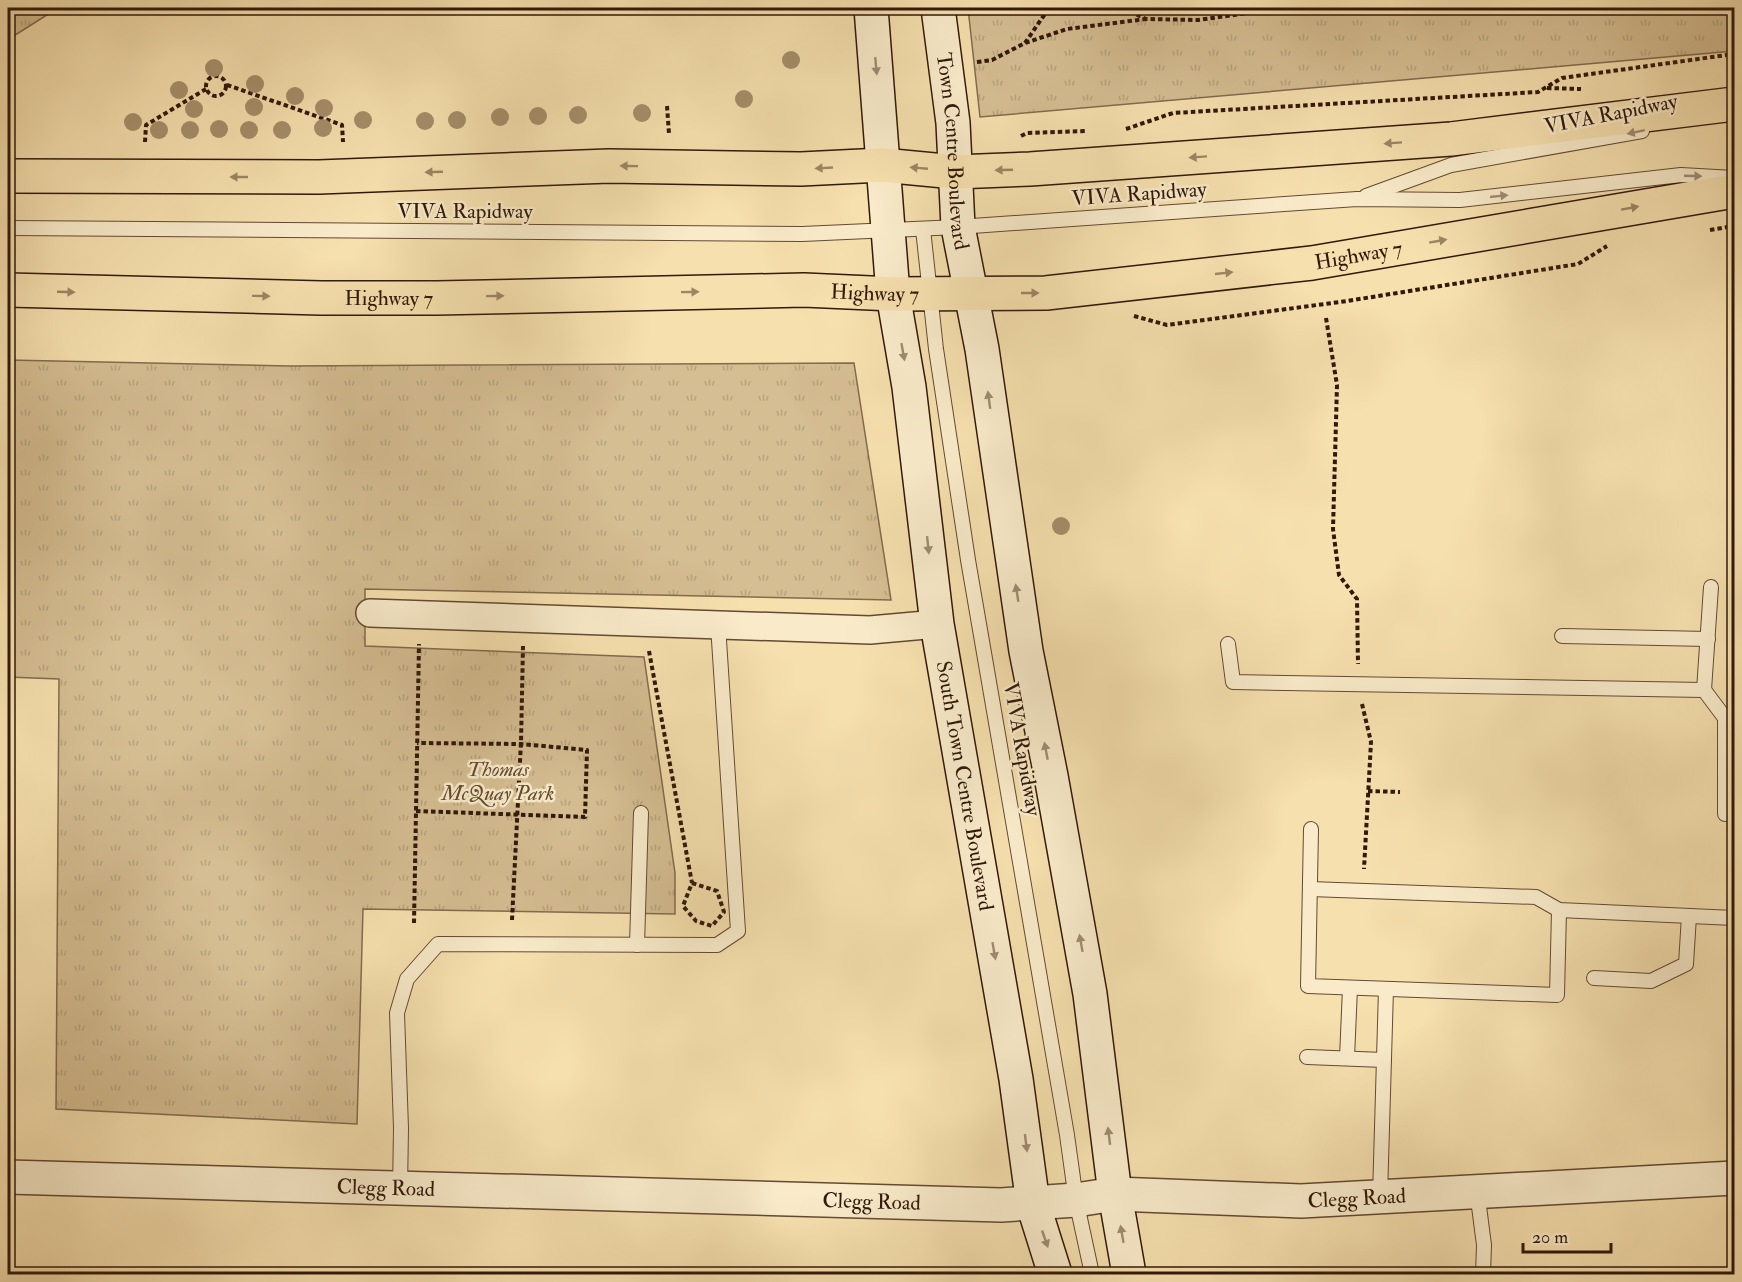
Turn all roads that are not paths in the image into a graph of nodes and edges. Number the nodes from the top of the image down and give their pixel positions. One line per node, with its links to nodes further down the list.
1 (871, 8): 5 (main road, one-way to 5)
2 (938, 8): 6 (main road, Town Centre Boulevard)
3 (1734, 104): 6 (main road, one-way to 6)
4 (1734, 110): 10 (lane, VIVA Rapidway, one-way to 10)
5 (882, 165): 6 (main road, one-way to 5); 7 (main road, one-way to 7); 14 (main road)
6 (955, 172): 11 (main road, Town Centre Boulevard)
7 (8, 176)
8 (1734, 177): 10 (lane, VIVA Rapidway, one-way to 8)
9 (1734, 191): 17 (main road, Highway 7, one-way to 9)
10 (1357, 199): 11 (lane, VIVA Rapidway)
11 (958, 227): 13 (lane, VIVA Rapidway); 17 (main road, Town Centre Boulevard)
12 (8, 228): 14 (lane, VIVA Rapidway)
13 (923, 229): 14 (lane, VIVA Rapidway); 16 (lane, VIVA Rapidway)
14 (887, 232): 18 (main road)
15 (8, 290): 18 (main road, Highway 7, one-way to 18)
16 (930, 293): 17 (main road, Highway 7); 18 (main road, Highway 7); 47 (lane, VIVA Rapidway)
17 (972, 293): 45 (main road, one-way to 17)
18 (892, 294): 21 (main road, South Town Centre Boulevard, one-way to 21)
19 (1712, 587): 24 (lane)
20 (370, 613): 22 (street)
21 (937, 624): 22 (street); 48 (main road, South Town Centre Boulevard, one-way to 48)
22 (718, 625): 34 (lane)
23 (1562, 636): 24 (lane)
24 (1708, 639): 26 (lane)
25 (1228, 644): 26 (lane)
26 (1704, 690): 28 (lane)
27 (641, 813): 34 (lane)
28 (1725, 814)
29 (1311, 829): 30 (lane)
30 (1310, 890): 31 (lane); 36 (lane)
31 (1559, 910): 32 (lane); 37 (lane)
32 (1689, 916): 33 (lane); 35 (lane)
33 (1734, 918)
34 (637, 945): 43 (lane)
35 (1594, 978)
36 (1350, 988): 37 (lane); 39 (lane)
37 (1386, 989): 40 (lane)
38 (1307, 1057): 39 (lane)
39 (1347, 1058): 40 (lane)
40 (1384, 1060): 46 (lane)
41 (8, 1177): 43 (main road, Clegg Road)
42 (1734, 1178): 44 (main road, Clegg Road)
43 (400, 1189): 48 (main road, Clegg Road)
44 (1477, 1191): 46 (main road, Clegg Road); 52 (lane)
45 (1115, 1194): 46 (main road, Clegg Road); 47 (main road, Clegg Road); 51 (main road, one-way to 45)
46 (1380, 1197)
47 (1076, 1200): 48 (main road, Clegg Road); 50 (lane, VIVA Rapidway)
48 (1033, 1204): 49 (main road, South Town Centre Boulevard, one-way to 49)
49 (1055, 1275)
50 (1092, 1275)
51 (1129, 1275)
52 (1483, 1275)

